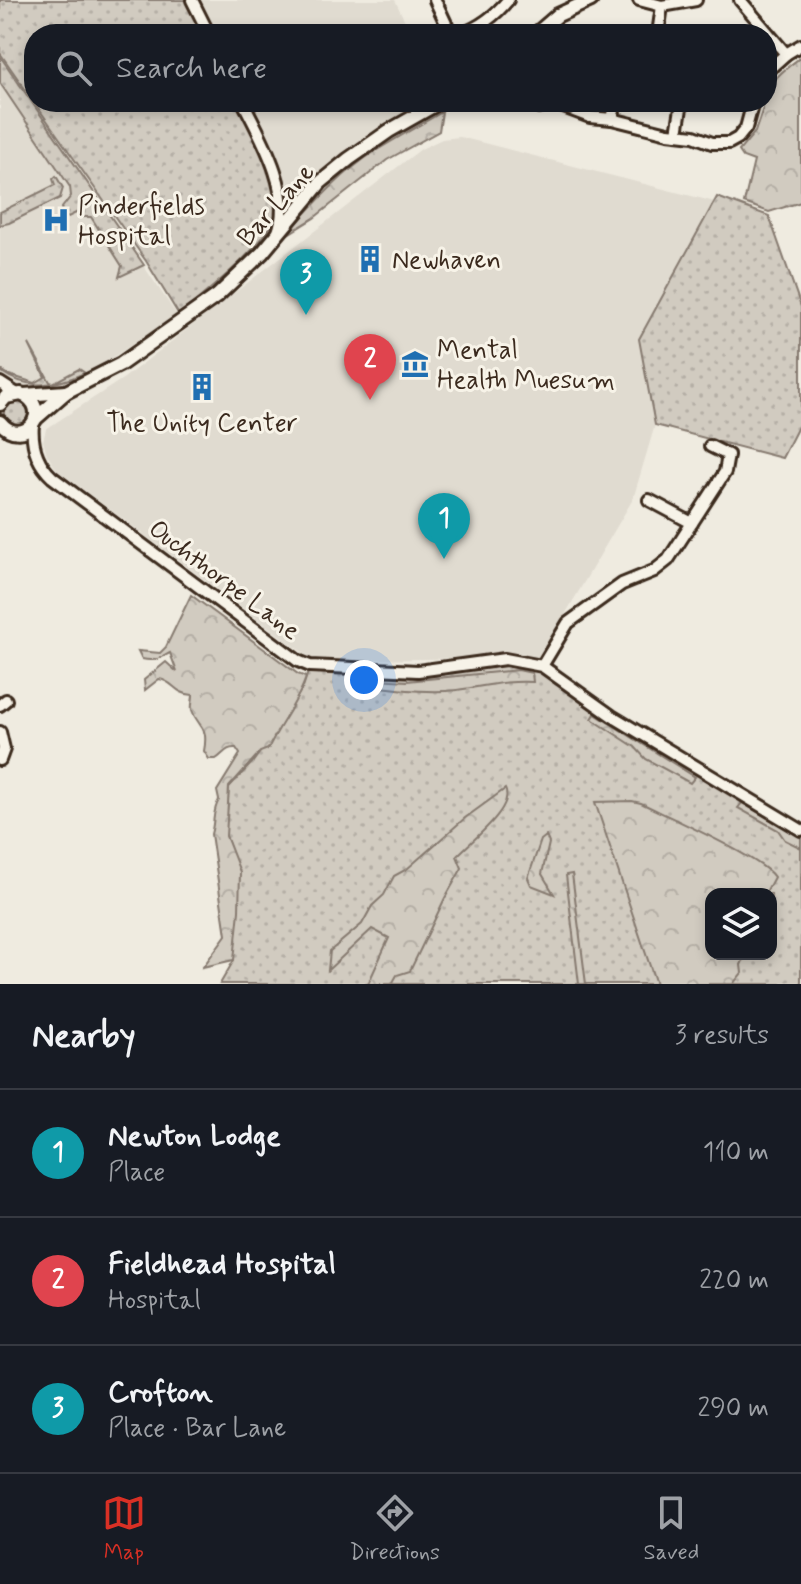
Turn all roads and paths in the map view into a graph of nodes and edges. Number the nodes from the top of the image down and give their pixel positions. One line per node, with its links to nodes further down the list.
1 (192, 0): 12 (street)
2 (435, 0): 13 (street)
3 (508, 0): 14 (street)
4 (566, 0): 11 (main road)
5 (592, 0): 6 (main road); 11 (main road)
6 (603, 0)
7 (639, 0): 10 (street)
8 (696, 0): 10 (street)
9 (740, 0): 17 (street)
10 (662, 6): 16 (street)
11 (558, 15): 15 (main road)
12 (204, 24)
13 (446, 24)
14 (481, 24)
15 (548, 24)
16 (659, 24)
17 (760, 24)
18 (777, 43): 20 (street)
19 (801, 45): 20 (street)
20 (786, 54): 21 (street)
21 (777, 62)
22 (248, 112): 30 (street)
23 (422, 112): 31 (main road, Bar Lane)
24 (577, 112): 28 (street)
25 (614, 112): 28 (street)
26 (680, 112): 29 (street)
27 (750, 112): 29 (street)
28 (612, 119): 29 (street)
29 (677, 133)
30 (280, 194): 31 (street); 32 (street)
31 (301, 205): 32 (main road, Bar Lane)
32 (277, 234): 34 (main road, Bar Lane)
33 (0, 383): 35 (street)
34 (66, 392): 35 (main road, Bar Lane); 37 (main road, Bar Lane)
35 (21, 394): 36 (main road); 37 (main road)
36 (0, 404)
37 (34, 421): 39 (main road, Bar Lane); 41 (street)
38 (0, 422): 39 (main road)
39 (9, 432): 41 (street, Ouchthorpe Lane)
40 (710, 446): 43 (street)
41 (36, 453): 44 (street, Ouchthorpe Lane)
42 (648, 500): 43 (street)
43 (692, 523): 44 (street)
44 (542, 666): 47 (street, Ouchthorpe Lane)
45 (0, 732): 46 (street)
46 (0, 760)
47 (801, 830)

